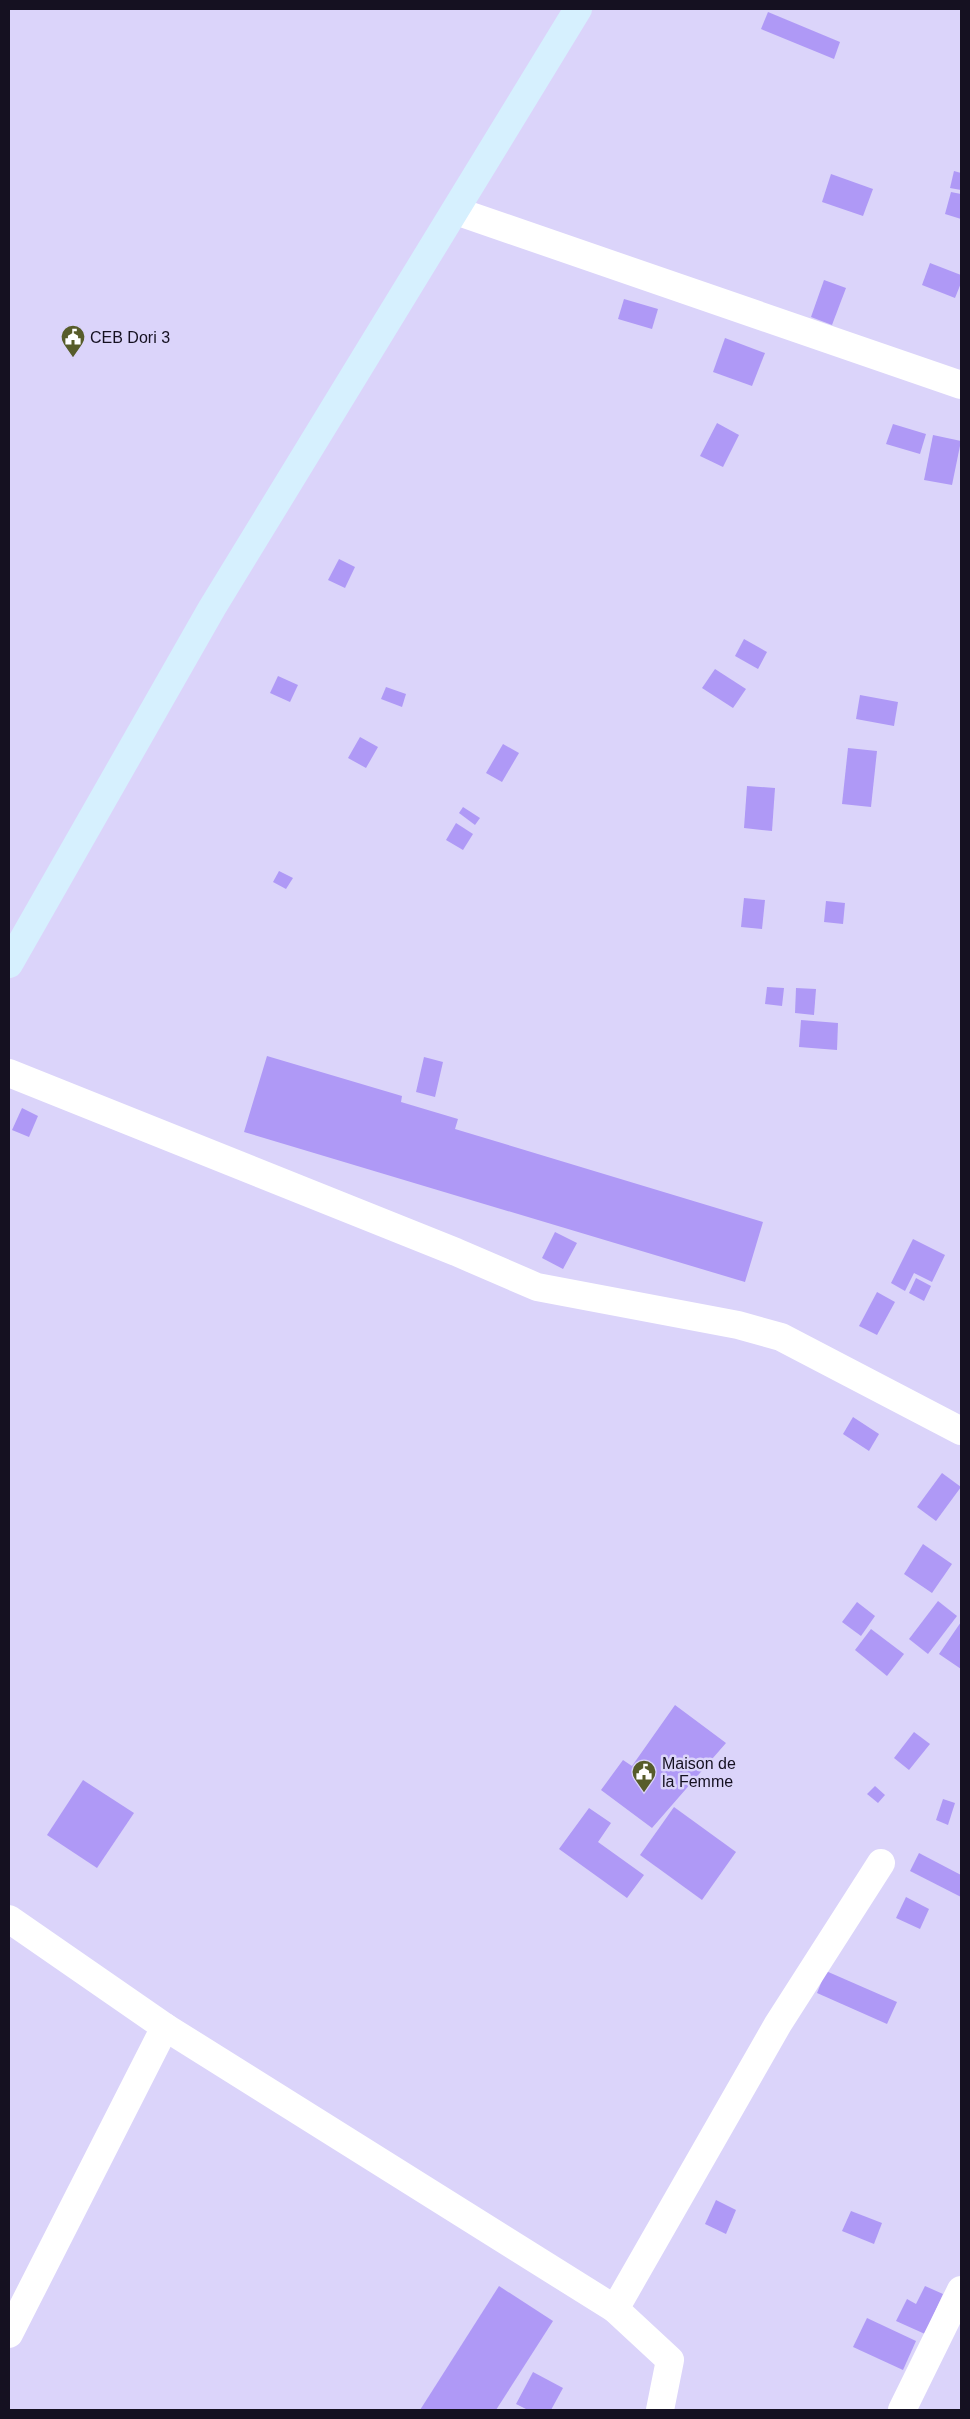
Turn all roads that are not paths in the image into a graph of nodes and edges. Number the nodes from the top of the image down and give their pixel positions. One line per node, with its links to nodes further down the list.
1 (578, 9): 2 (main road)
2 (456, 211): 3 (street); 4 (main road)
3 (961, 385)
4 (9, 964)
5 (9, 1073): 6 (street)
6 (961, 1431)
7 (881, 1862): 11 (street)
8 (9, 1919): 9 (street)
9 (165, 2027): 11 (street); 12 (street)
10 (961, 2290): 14 (street)
11 (615, 2309): 13 (street)
12 (9, 2334)
13 (660, 2410)
14 (902, 2410)

